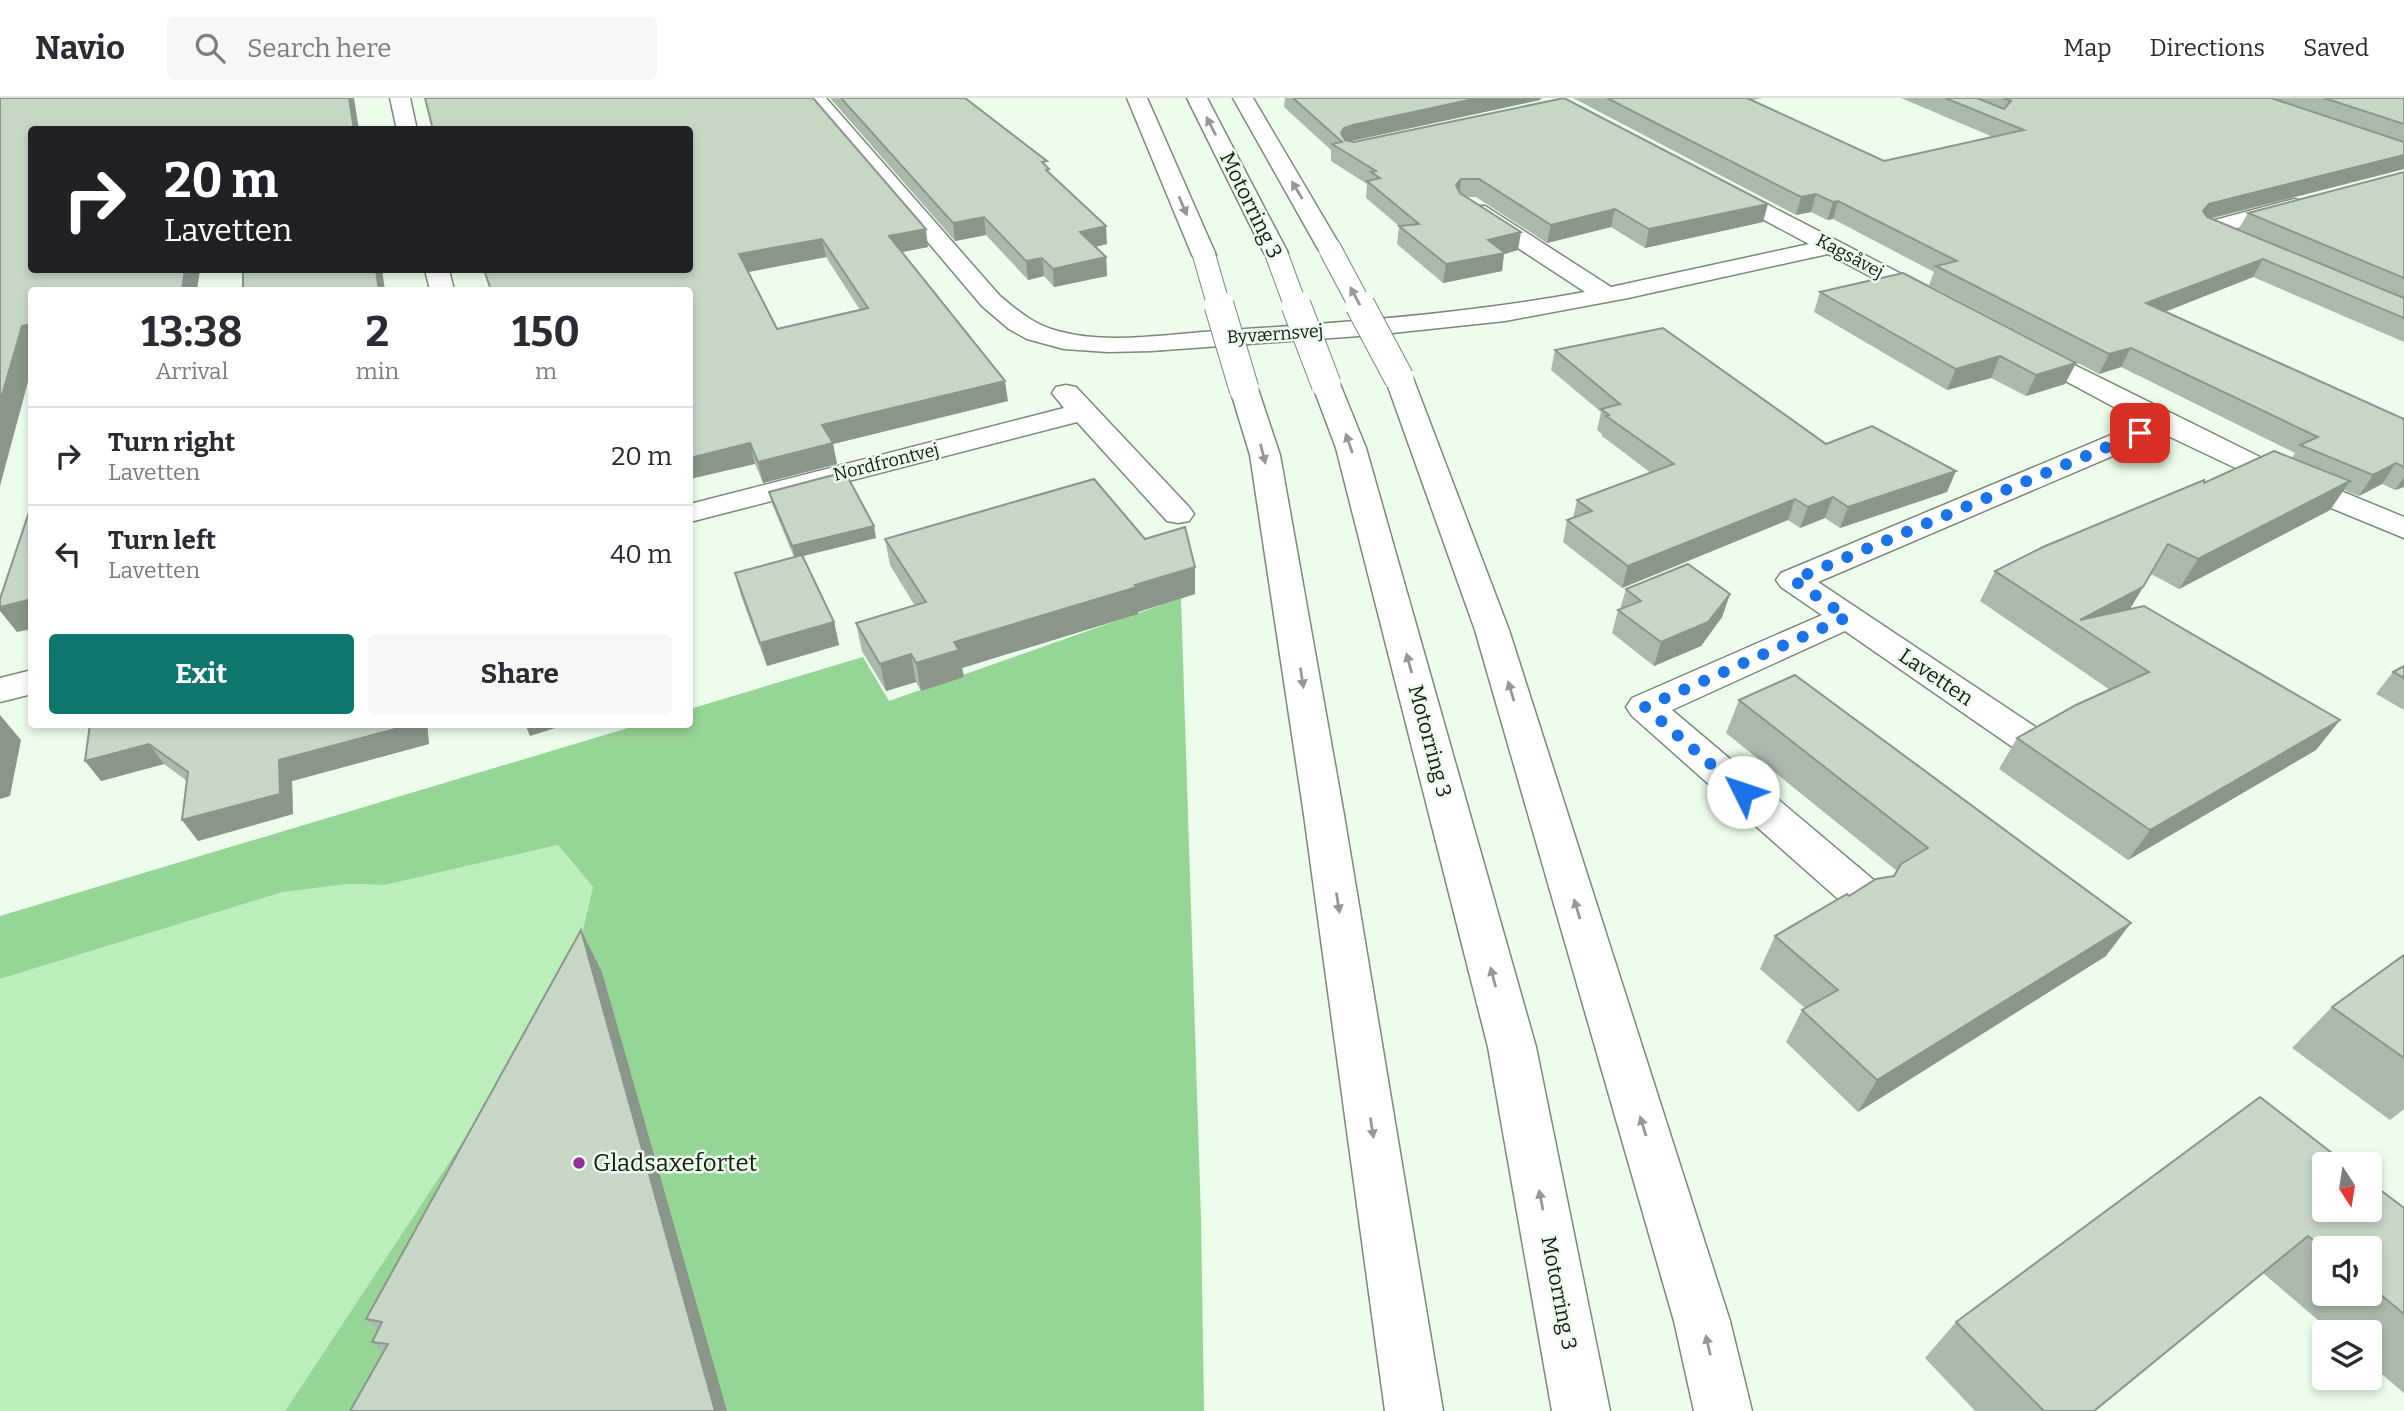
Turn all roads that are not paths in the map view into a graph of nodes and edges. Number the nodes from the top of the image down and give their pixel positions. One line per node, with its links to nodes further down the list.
1 (400, 98): 6 (main road)
2 (816, 98): 12 (main road, Byværnsvej)
3 (1136, 98): 24 (main road, one-way to 24, bridge)
4 (1197, 98): 25 (main road, Motorring 3, one-way to 4, bridge)
5 (1243, 98): 26 (main road, one-way to 5, bridge)
6 (406, 126)
7 (1698, 175): 10 (main road, Kagsåvej)
8 (2312, 201): 11 (main road)
9 (1466, 204): 12 (main road)
10 (1832, 246): 12 (main road, Byværnsvej); 13 (main road, Kagsåvej)
11 (2264, 254)
12 (1606, 294)
13 (1953, 310)
14 (2001, 336): 15 (main road)
15 (2165, 423): 18 (main road); 19 (main road, Lavetten)
16 (693, 512): 17 (main road, Nordfrontvej)
17 (1178, 514)
18 (2404, 528)
19 (1847, 617): 22 (main road, Lavetten); 23 (main road)
20 (28, 683): 21 (main road)
21 (0, 690)
22 (2024, 737)
23 (1861, 894)
24 (1414, 1411)
25 (1581, 1411)
26 (1723, 1411)

